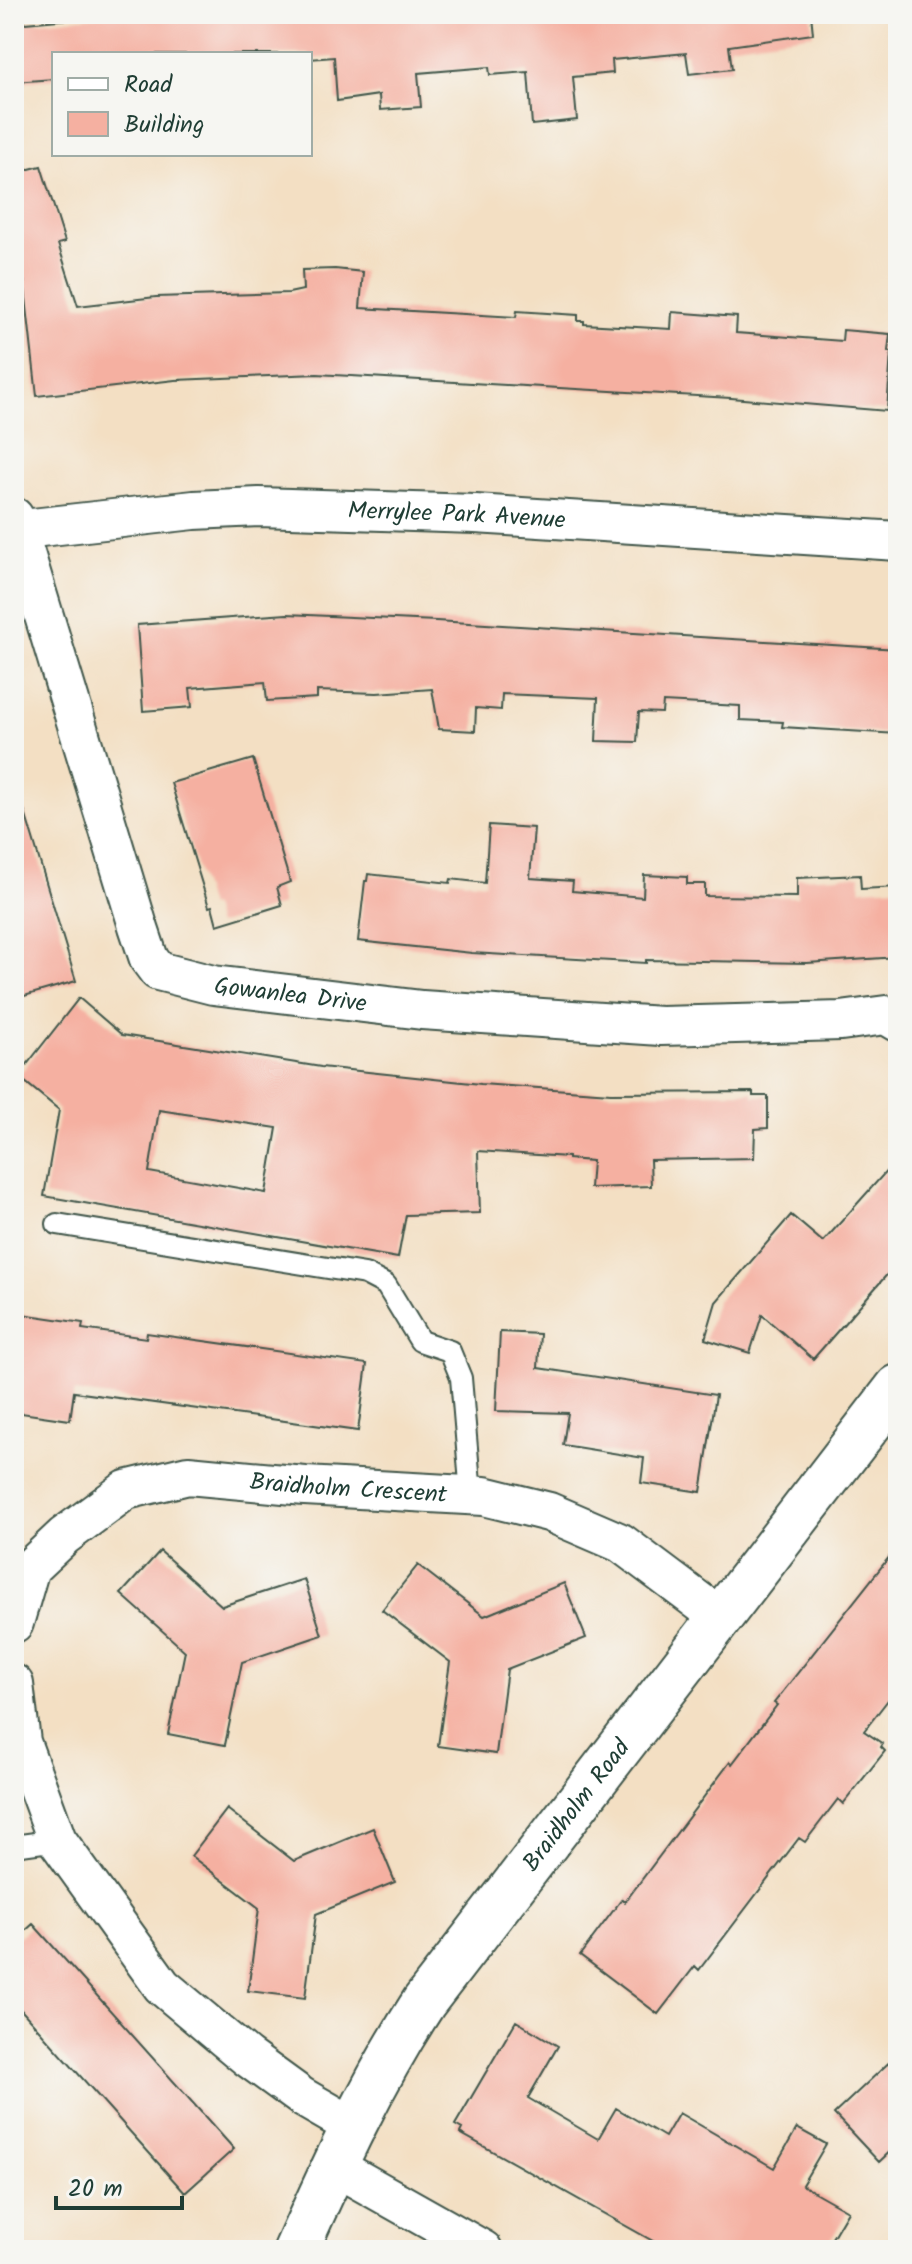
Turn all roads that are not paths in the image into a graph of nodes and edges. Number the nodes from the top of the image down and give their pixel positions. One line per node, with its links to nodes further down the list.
1 (15, 525): 2 (street, Merrylee Park Avenue); 3 (street, Gowanlea Drive)
2 (898, 541)
3 (898, 1022)
4 (57, 1224): 6 (lane)
5 (898, 1387): 8 (street, Braidholm Road)
6 (471, 1495): 7 (street, Braidholm Crescent); 8 (street, Braidholm Crescent)
7 (22, 1561): 9 (street, Braidholm Crescent)
8 (721, 1618): 13 (street, Braidholm Road)
9 (14, 1623)
10 (14, 1684): 11 (street)
11 (57, 1840): 12 (lane); 13 (street)
12 (14, 1846)
13 (354, 2127): 14 (street, Braidholm Road)
14 (334, 2166): 15 (street, Braidholm Road); 16 (street)
15 (296, 2250)
16 (483, 2250)

